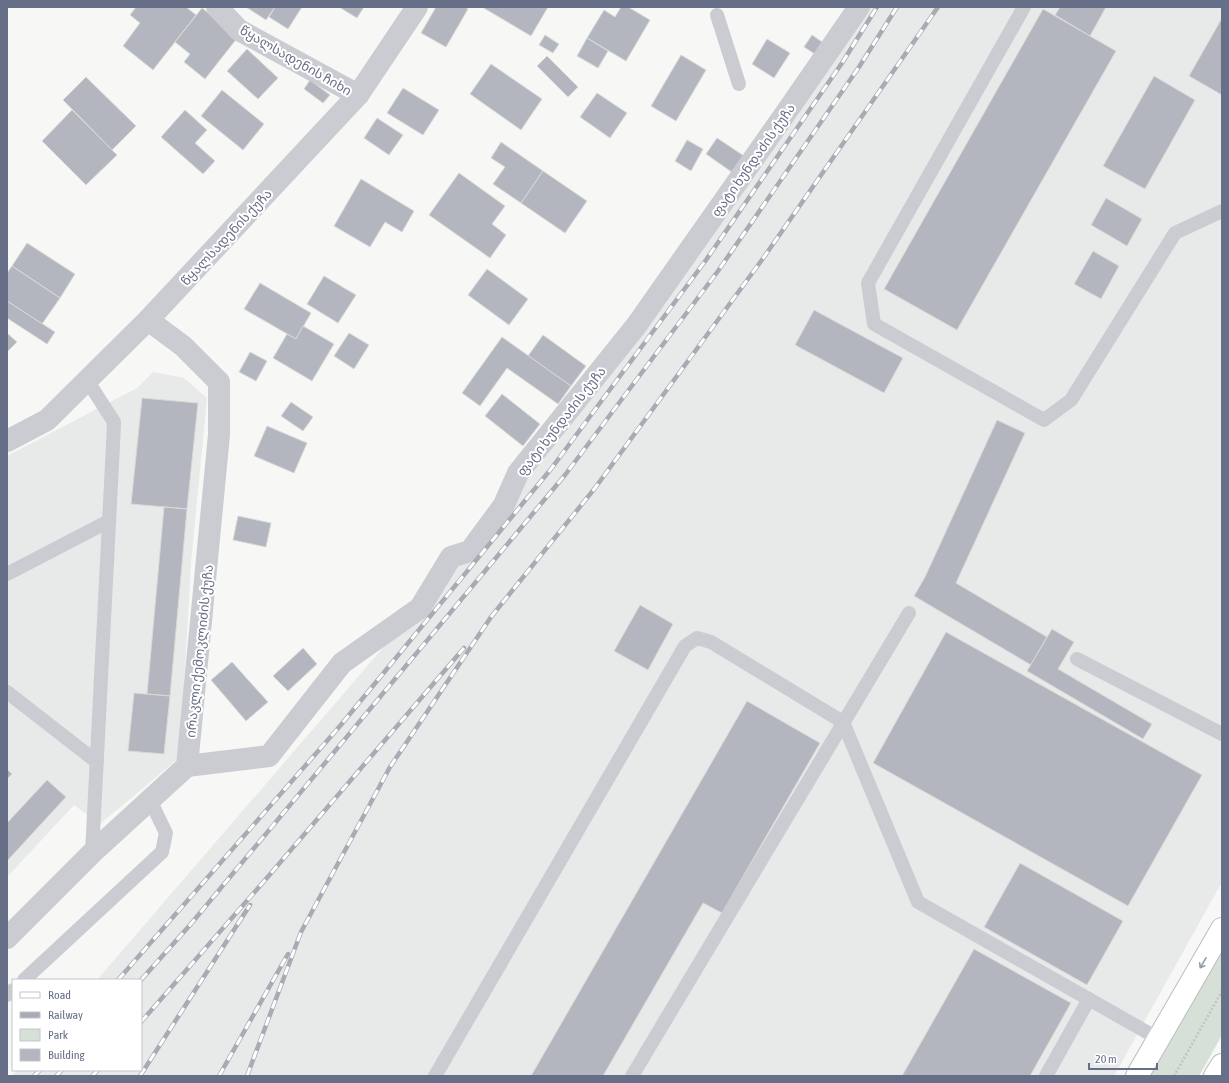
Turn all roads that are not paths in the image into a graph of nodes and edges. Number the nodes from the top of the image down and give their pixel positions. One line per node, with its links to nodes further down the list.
1 (217, 7): 7 (street, წყალსადენის ჩიხი)
2 (418, 7): 7 (street, წყალსადენის ქუჩა)
3 (859, 7): 20 (street, ფატი ხუნდაძის ქუჩა)
4 (1024, 7): 8 (lane)
5 (717, 15): 6 (lane)
6 (739, 84)
7 (358, 95): 9 (street, წყალსადენის ქუჩა)
8 (1222, 211)
9 (148, 320): 10 (street, წყალსადენის ქუჩა); 20 (street, ირაკლი ქემოკლიძის ქუჩა)
10 (87, 380): 11 (street, წყალსადენის ქუჩა); 12 (lane)
11 (7, 441)
12 (110, 520): 13 (lane); 19 (lane)
13 (7, 574)
14 (909, 614): 17 (lane)
15 (1077, 659): 18 (lane)
16 (7, 692): 19 (lane)
17 (843, 722): 26 (lane); 29 (lane); 30 (lane)
18 (1222, 734)
19 (97, 762): 22 (lane)
20 (188, 766): 21 (street)
21 (150, 800): 22 (street); 25 (lane)
22 (92, 853): 24 (street)
23 (1222, 929): 27 (main road, one-way to 27)
24 (7, 938)
25 (25, 979)
26 (1089, 999): 27 (lane); 31 (lane)
27 (1159, 1039): 32 (main road)
28 (1222, 1065): 33 (main road)
29 (435, 1076)
30 (632, 1076)
31 (1046, 1076)
32 (1137, 1076)
33 (1216, 1076)

